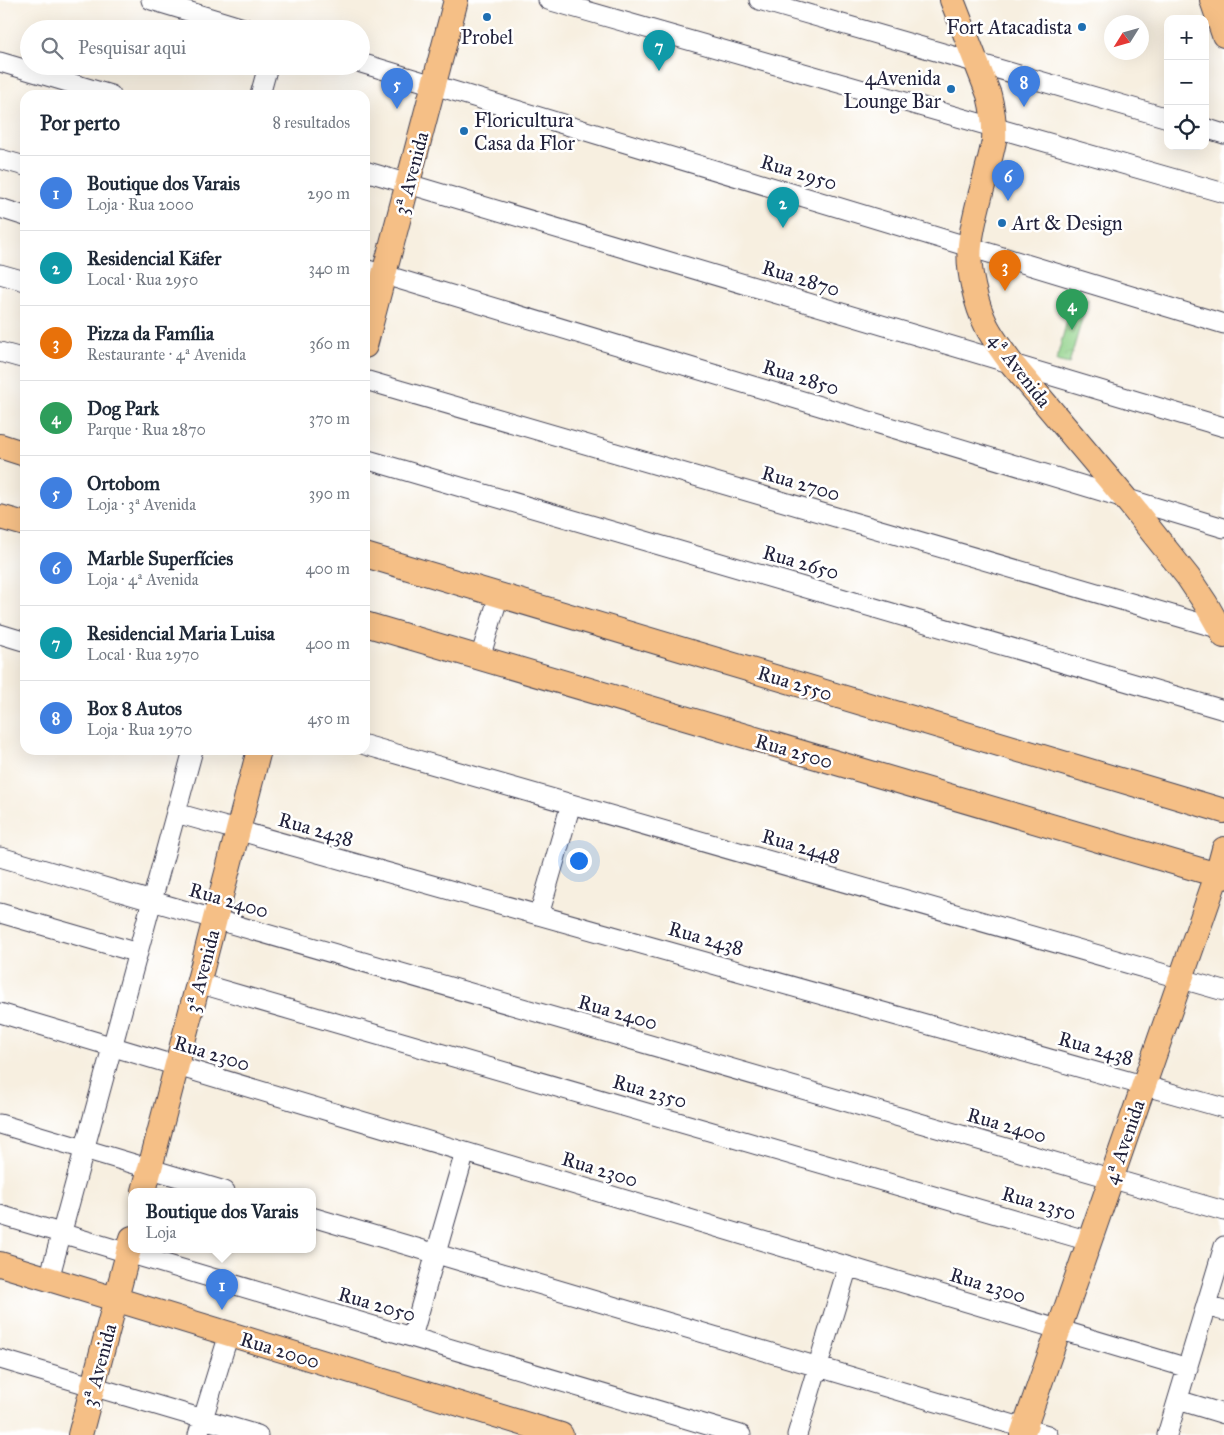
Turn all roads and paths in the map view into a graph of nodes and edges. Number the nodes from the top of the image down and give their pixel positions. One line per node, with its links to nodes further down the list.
1 (151, 0): 7 (street)
2 (456, 0): 15 (main road, 3ª Avenida)
3 (548, 0): 19 (street)
4 (759, 0): 10 (street)
5 (952, 0): 10 (main road, 4ª Avenida)
6 (1212, 0): 8 (main road)
7 (217, 20)
8 (1224, 35)
9 (0, 62): 12 (street)
10 (976, 62): 18 (street); 19 (main road, 4ª Avenida)
11 (370, 66): 15 (street, Rua 2950)
12 (20, 68)
13 (44, 75): 16 (street)
14 (266, 75): 17 (street)
15 (434, 85): 25 (main road, 3ª Avenida); 29 (street, Rua 2950)
16 (94, 90)
17 (261, 90)
18 (1164, 117)
19 (995, 127): 26 (street); 29 (main road, 4ª Avenida)
20 (1209, 129): 21 (street)
21 (1224, 134)
22 (0, 159): 23 (street)
23 (20, 165)
24 (370, 173): 25 (street, Rua 2870)
25 (408, 184): 30 (main road, 3ª Avenida); 37 (street, Rua 2870)
26 (1224, 193)
27 (0, 208): 28 (street)
28 (20, 214)
29 (970, 246): 34 (street, Rua 2950); 37 (main road, 4ª Avenida)
30 (374, 272): 33 (main road, 3ª Avenida); 43 (street, Rua 2850)
31 (0, 274): 32 (street)
32 (20, 280)
33 (370, 303)
34 (1224, 324)
35 (0, 352): 36 (street)
36 (20, 358)
37 (1012, 364): 39 (street, Rua 2870); 43 (main road, 4ª Avenida)
38 (370, 381): 50 (street, Rua 2700)
39 (1224, 427)
40 (0, 446): 41 (main road)
41 (20, 452)
42 (370, 459): 54 (street, Rua 2650)
43 (1125, 498): 46 (street, Rua 2850); 50 (main road, 4ª Avenida)
44 (0, 517): 45 (main road)
45 (20, 523)
46 (1224, 528)
47 (370, 556): 48 (main road, Rua 2550)
48 (499, 595): 53 (street); 59 (main road, Rua 2550)
49 (370, 625): 53 (main road, Rua 2500)
50 (1223, 631)
51 (0, 634): 52 (street)
52 (20, 640)
53 (480, 658): 64 (main road, Rua 2500)
54 (1224, 710)
55 (370, 746): 58 (street, Rua 2448)
56 (192, 755): 60 (street)
57 (258, 755): 61 (main road, 3ª Avenida)
58 (571, 804): 67 (street); 70 (street, Rua 2448)
59 (1224, 811)
60 (176, 812): 61 (street, Rua 2438); 65 (street)
61 (238, 830): 67 (street, Rua 2438); 68 (main road, 3ª Avenida)
62 (1224, 849): 64 (main road, 4ª Avenida)
63 (0, 857): 65 (street, Rua 2400)
64 (1220, 876): 70 (main road, 4ª Avenida)
65 (152, 901): 68 (street, Rua 2400); 69 (street)
66 (0, 913): 69 (street)
67 (539, 915): 76 (street, Rua 2438)
68 (215, 919): 71 (main road, 3ª Avenida); 81 (street, Rua 2400)
69 (138, 952): 74 (street)
70 (1181, 979): 72 (street, Rua 2448); 76 (main road, 4ª Avenida)
71 (198, 983): 75 (main road, 3ª Avenida); 88 (street, Rua 2350)
72 (1224, 991)
73 (0, 1013): 74 (street, Rua 2300)
74 (112, 1046): 75 (street, Rua 2300); 79 (street)
75 (177, 1066): 80 (street, Rua 2300); 82 (main road, 3ª Avenida)
76 (1144, 1085): 77 (street, Rua 2438); 81 (main road, 4ª Avenida)
77 (1224, 1108)
78 (0, 1124): 79 (street)
79 (84, 1149): 82 (street); 87 (street)
80 (465, 1152): 93 (street); 95 (street, Rua 2300)
81 (1111, 1178): 84 (street, Rua 2400); 88 (main road, 4ª Avenida)
82 (147, 1180): 83 (street)
83 (204, 1188)
84 (1224, 1211)
85 (0, 1215): 87 (street, Rua 2050)
86 (316, 1218): 93 (street)
87 (62, 1234): 89 (street, Rua 2050); 96 (street)
88 (1090, 1241): 99 (main road, 4ª Avenida)
89 (128, 1246)
90 (1224, 1246): 98 (street)
91 (128, 1253): 97 (main road, 3ª Avenida)
92 (151, 1253): 101 (street, Rua 2050)
93 (435, 1253): 101 (street); 103 (street)
94 (0, 1264): 96 (main road, Rua 2000)
95 (848, 1266): 99 (street, Rua 2300); 103 (street)
96 (49, 1279): 97 (main road, Rua 2000)
97 (116, 1300): 100 (main road, Rua 2000); 105 (main road, 3ª Avenida)
98 (1215, 1308): 104 (street)
99 (1059, 1329): 104 (street, Rua 2300); 109 (main road, 4ª Avenida)
100 (229, 1334): 108 (street); 112 (main road, Rua 2000)
101 (412, 1338): 113 (street, Rua 2050)
102 (0, 1359): 105 (street)
103 (818, 1367): 109 (street); 114 (street)
104 (1188, 1368): 106 (street)
105 (93, 1386): 108 (street); 110 (main road, 3ª Avenida)
106 (1178, 1400): 107 (street); 116 (street)
107 (1224, 1414)
108 (201, 1427): 111 (street)
109 (1023, 1432): 115 (street)
110 (80, 1435)
111 (258, 1435)
112 (561, 1435)
113 (741, 1435)
114 (797, 1435)
115 (1048, 1435)
116 (1167, 1435)

